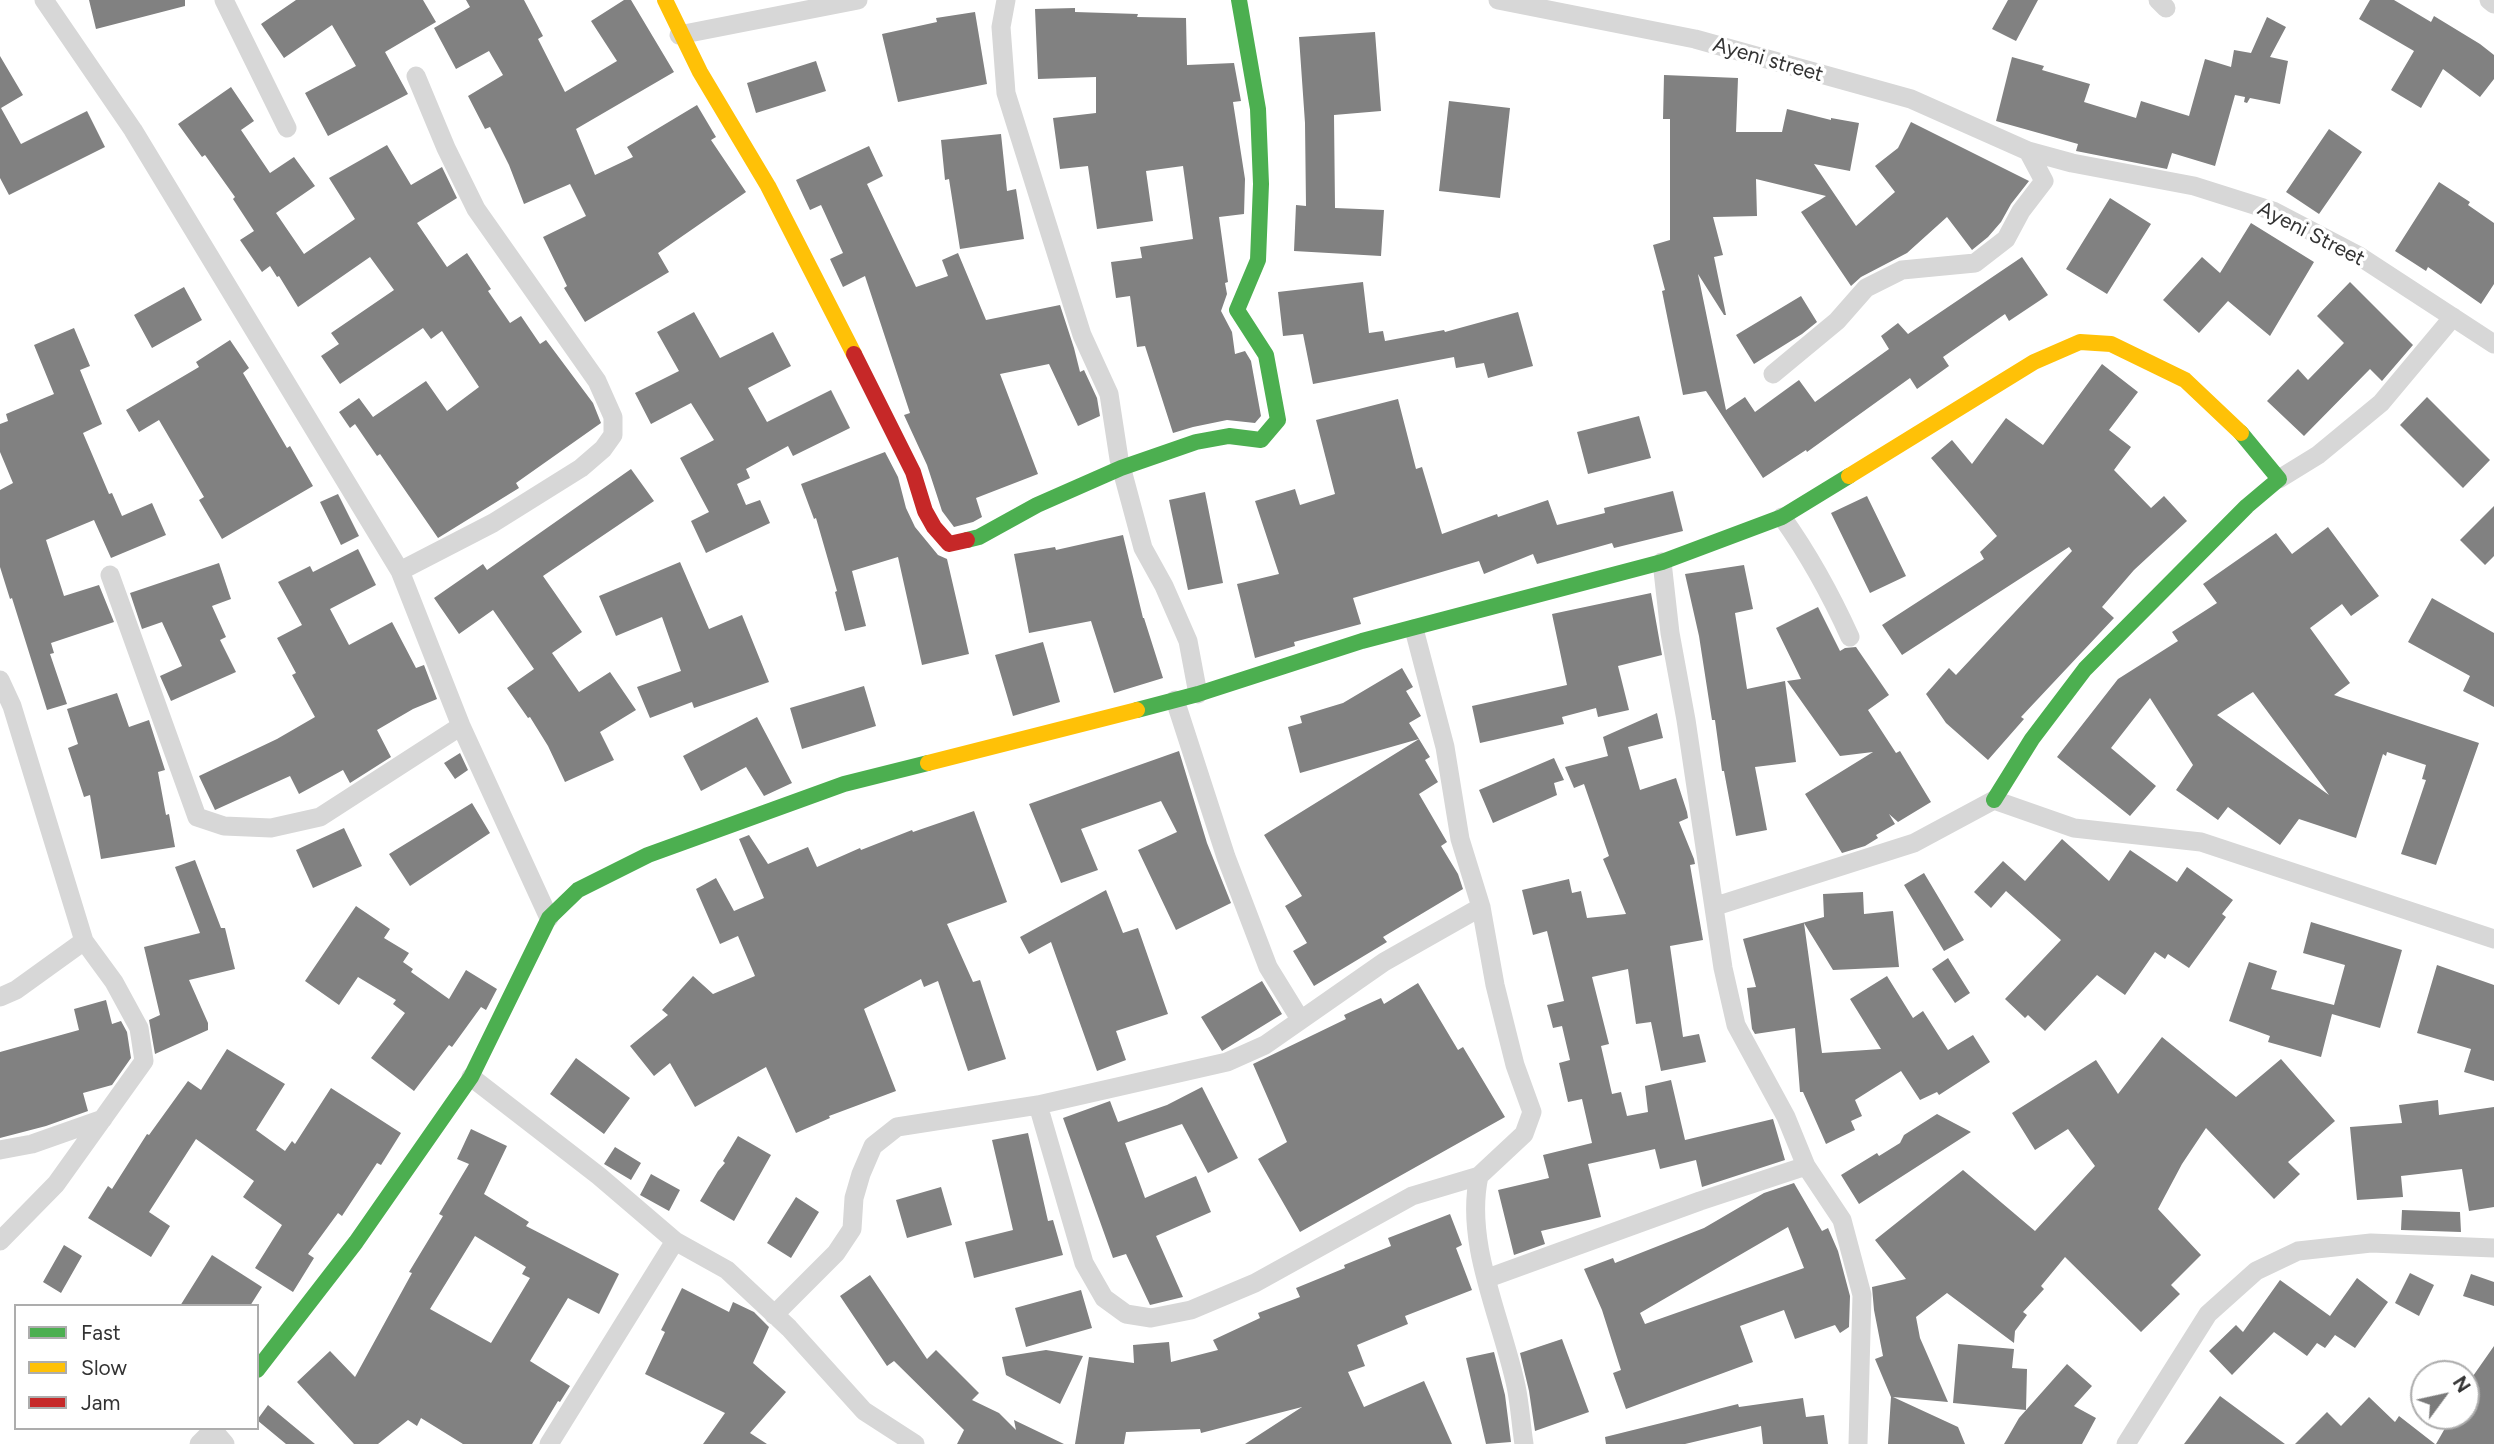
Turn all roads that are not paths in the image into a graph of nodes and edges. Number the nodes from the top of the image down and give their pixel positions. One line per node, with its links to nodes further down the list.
1 (44, 0): 21 (street)
2 (665, 0): 10 (street)
3 (858, 0): 10 (street)
4 (1006, 0): 17 (street)
5 (1239, 0): 17 (street)
6 (1498, 0): 13 (street, Ayeni street)
7 (2489, 0): 9 (street)
8 (226, 1): 12 (street)
9 (2494, 4)
10 (679, 35): 17 (street)
11 (416, 76): 21 (street)
12 (287, 128)
13 (2028, 151): 14 (street, Ayeni Street); 16 (street)
14 (2453, 317): 15 (street, Ayeni Street); 18 (street)
15 (2494, 344)
16 (1773, 374)
17 (1122, 468): 26 (street)
18 (2279, 479): 19 (street); 30 (street)
19 (1782, 517): 20 (street); 24 (street)
20 (1662, 562): 23 (street); 31 (street)
21 (400, 571): 29 (street)
22 (110, 575): 29 (street)
23 (1414, 629): 26 (street); 32 (street)
24 (1850, 637)
25 (0, 680): 28 (street)
26 (1198, 694): 27 (street)
27 (1175, 700): 33 (street); 37 (street)
28 (6, 709): 35 (street)
29 (461, 726): 33 (street)
30 (1994, 800): 31 (street); 34 (street)
31 (1716, 906): 42 (street)
32 (1480, 907): 37 (street); 43 (street)
33 (549, 918): 38 (street)
34 (2494, 939)
35 (84, 941): 36 (street); 40 (street)
36 (0, 997)
37 (1300, 1019): 39 (street)
38 (471, 1077): 45 (street); 49 (street)
39 (1038, 1105): 43 (street); 48 (street)
40 (103, 1119): 41 (street); 44 (street)
41 (0, 1150)
42 (1806, 1167): 47 (street); 53 (street)
43 (1479, 1176): 47 (street)
44 (0, 1241)
45 (676, 1241): 48 (street); 50 (street)
46 (2494, 1248): 54 (street)
47 (1488, 1278): 52 (street)
48 (774, 1315): 51 (street)
49 (259, 1367)
50 (549, 1444)
51 (915, 1444)
52 (1524, 1444)
53 (1858, 1444)
54 (2126, 1444)

